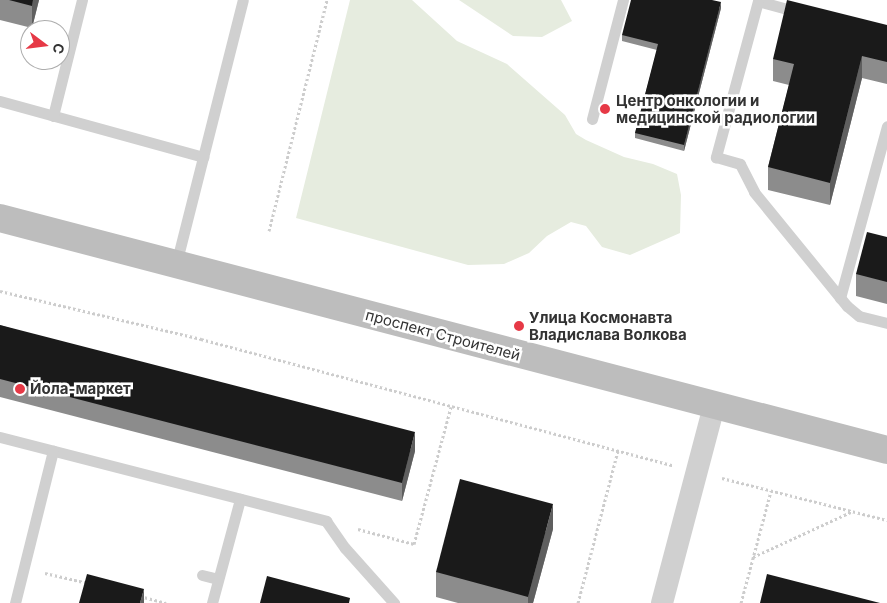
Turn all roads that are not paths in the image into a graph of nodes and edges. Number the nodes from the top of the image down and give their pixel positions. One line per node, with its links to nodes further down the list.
1 (82, 0): 7 (lane)
2 (243, 0): 10 (lane)
3 (623, 0): 8 (lane)
4 (758, 0): 5 (lane); 13 (lane)
5 (814, 17)
6 (0, 101): 7 (lane)
7 (53, 116): 10 (lane)
8 (592, 119)
9 (887, 126): 13 (lane)
10 (203, 157): 12 (lane)
11 (0, 218): 12 (main road, проспект Строителей)
12 (176, 264): 15 (main road, проспект Строителей)
13 (840, 298): 14 (lane)
14 (887, 323)
15 (714, 406): 17 (main road, проспект Строителей); 25 (street)
16 (0, 437): 18 (lane)
17 (887, 450)
18 (53, 451): 19 (lane); 22 (lane)
19 (240, 499): 21 (lane); 24 (lane)
20 (202, 575): 21 (lane)
21 (218, 579): 23 (lane)
22 (15, 603)
23 (212, 603)
24 (394, 603)
25 (662, 603)

